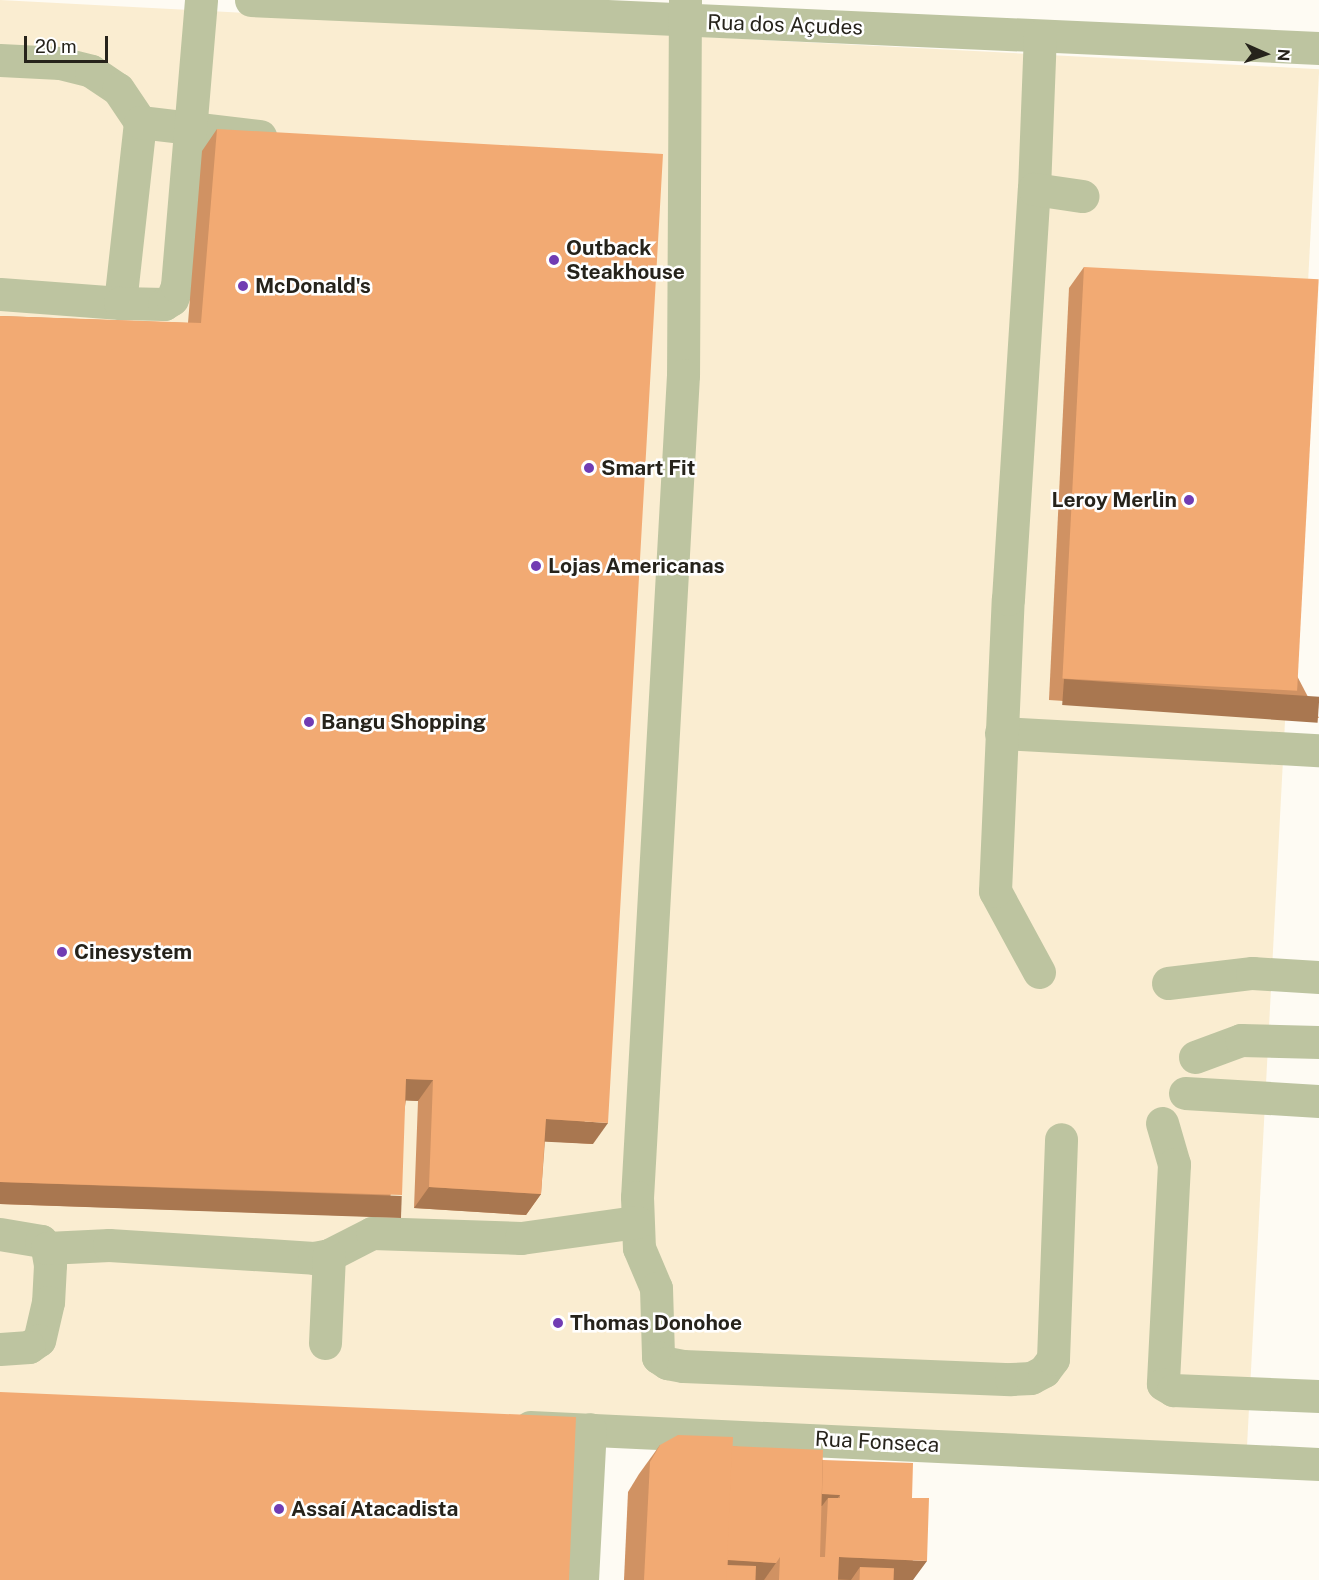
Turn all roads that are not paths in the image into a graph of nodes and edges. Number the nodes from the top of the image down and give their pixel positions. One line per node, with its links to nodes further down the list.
1 (201, 0): 8 (street)
2 (251, 0): 3 (street, Rua dos Açudes)
3 (685, 11): 4 (street, Rua dos Açudes); 25 (street)
4 (1040, 36): 5 (street, Rua dos Açudes); 10 (street)
5 (1319, 48)
6 (0, 60): 7 (street)
7 (140, 122): 8 (street); 13 (street)
8 (190, 130): 9 (street); 13 (street)
9 (295, 139)
10 (1034, 189): 11 (street); 14 (street)
11 (1083, 196)
12 (0, 294): 13 (street)
13 (120, 303)
14 (1001, 733): 15 (street); 16 (street)
15 (1319, 750)
16 (1040, 972)
17 (1319, 976): 18 (street)
18 (1168, 982)
19 (1319, 1042): 20 (street)
20 (1195, 1057)
21 (1185, 1093): 22 (street)
22 (1319, 1101)
23 (1161, 1123): 31 (street)
24 (1061, 1139): 25 (street)
25 (637, 1222): 28 (street)
26 (0, 1234): 27 (street)
27 (47, 1248): 28 (street); 30 (street)
28 (329, 1255): 29 (street)
29 (324, 1343)
30 (0, 1349)
31 (1319, 1396)
32 (503, 1425): 33 (street, Rua Fonseca)
33 (590, 1429): 34 (street, Rua Fonseca); 35 (street)
34 (1319, 1464)
35 (582, 1580)

